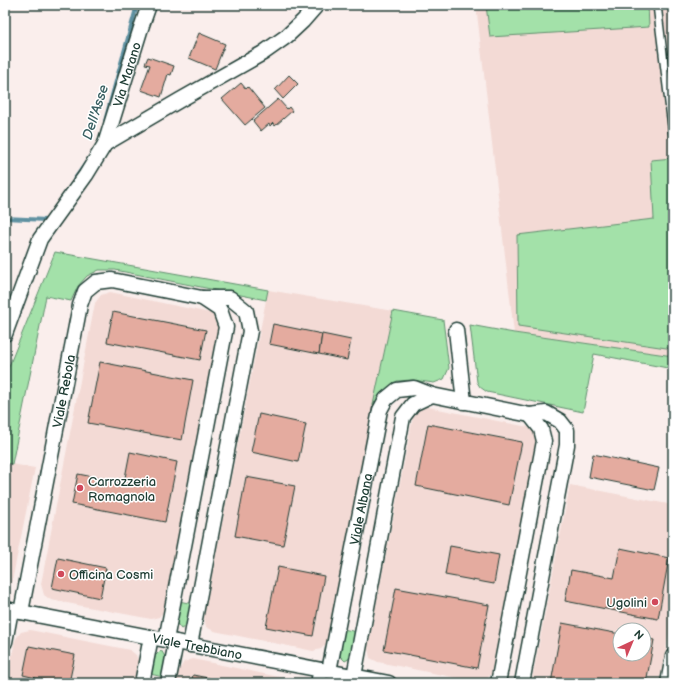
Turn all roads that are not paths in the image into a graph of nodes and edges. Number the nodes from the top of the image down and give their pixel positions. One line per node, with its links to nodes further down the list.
1 (149, 5): 6 (street, Via Marano)
2 (317, 5): 6 (street)
3 (657, 5): 4 (lane)
4 (669, 76): 5 (lane)
5 (673, 135)
6 (105, 144): 9 (street)
7 (202, 298): 13 (street, Viale Rebola); 15 (street, Viale Rebola); 17 (street, Viale Rebola)
8 (456, 330): 11 (street)
9 (5, 334)
10 (432, 396): 11 (street, Viale Albana); 19 (street, Viale Albana); 20 (street, Viale Albana)
11 (464, 402): 12 (street, Viale Albana)
12 (530, 414): 24 (street); 25 (street, Viale Albana)
13 (13, 610): 14 (street, Viale Trebbiano); 16 (street, Viale Rebola)
14 (151, 637): 15 (street, Viale Trebbiano); 21 (street)
15 (171, 641): 17 (street, Viale Trebbiano); 22 (street, Viale Rebola)
16 (5, 642)
17 (190, 644): 19 (street, Viale Trebbiano)
18 (673, 656): 26 (street)
19 (323, 675): 20 (street, Viale Trebbiano)
20 (354, 676): 23 (street, Viale Trebbiano)
21 (142, 683)
22 (168, 683)
23 (389, 683)
24 (498, 683)
25 (522, 683)
26 (668, 683)

